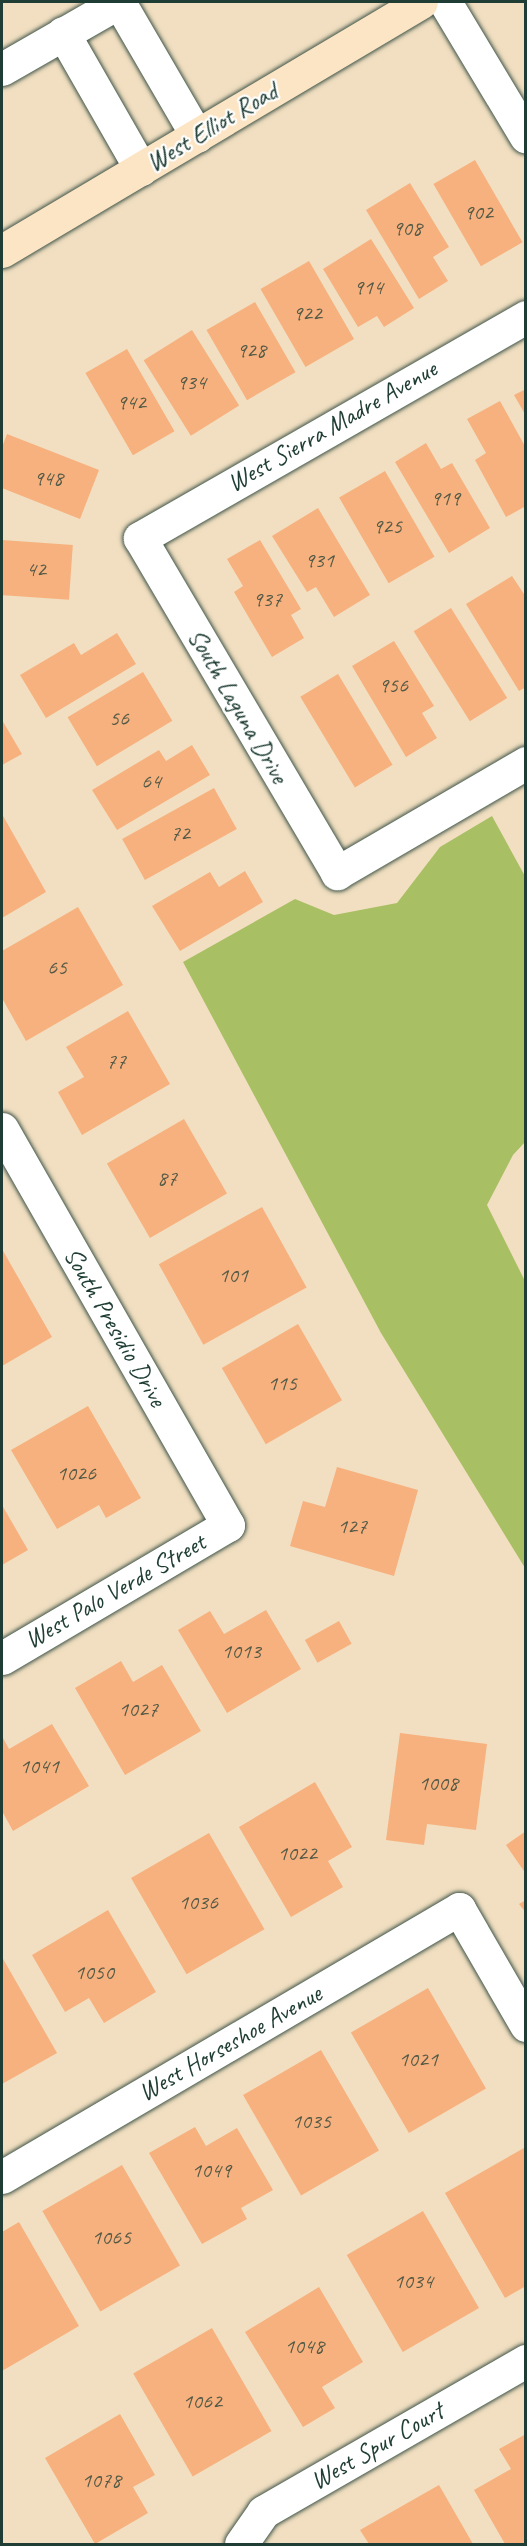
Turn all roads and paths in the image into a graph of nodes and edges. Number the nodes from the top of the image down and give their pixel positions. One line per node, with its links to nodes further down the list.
1 (119, 2): 4 (street); 6 (street)
2 (421, 2): 6 (main road, West Elliot Road)
3 (445, 2): 7 (street)
4 (63, 33): 5 (street); 8 (street)
5 (2, 69)
6 (197, 136): 8 (main road, West Elliot Road)
7 (525, 137)
8 (141, 169): 9 (main road, West Elliot Road)
9 (2, 251)
10 (525, 317): 11 (street, West Sierra Madre Avenue)
11 (140, 538): 12 (street, South Laguna Drive)
12 (525, 762)
13 (4, 1138): 14 (street, South Presidio Drive)
14 (228, 1525): 15 (street, West Palo Verde Street)
15 (2, 1658)
16 (525, 2025): 17 (street, West Horseshoe Avenue)
17 (2, 2177)
18 (525, 2361): 19 (street, West Spur Court)
19 (241, 2544)

